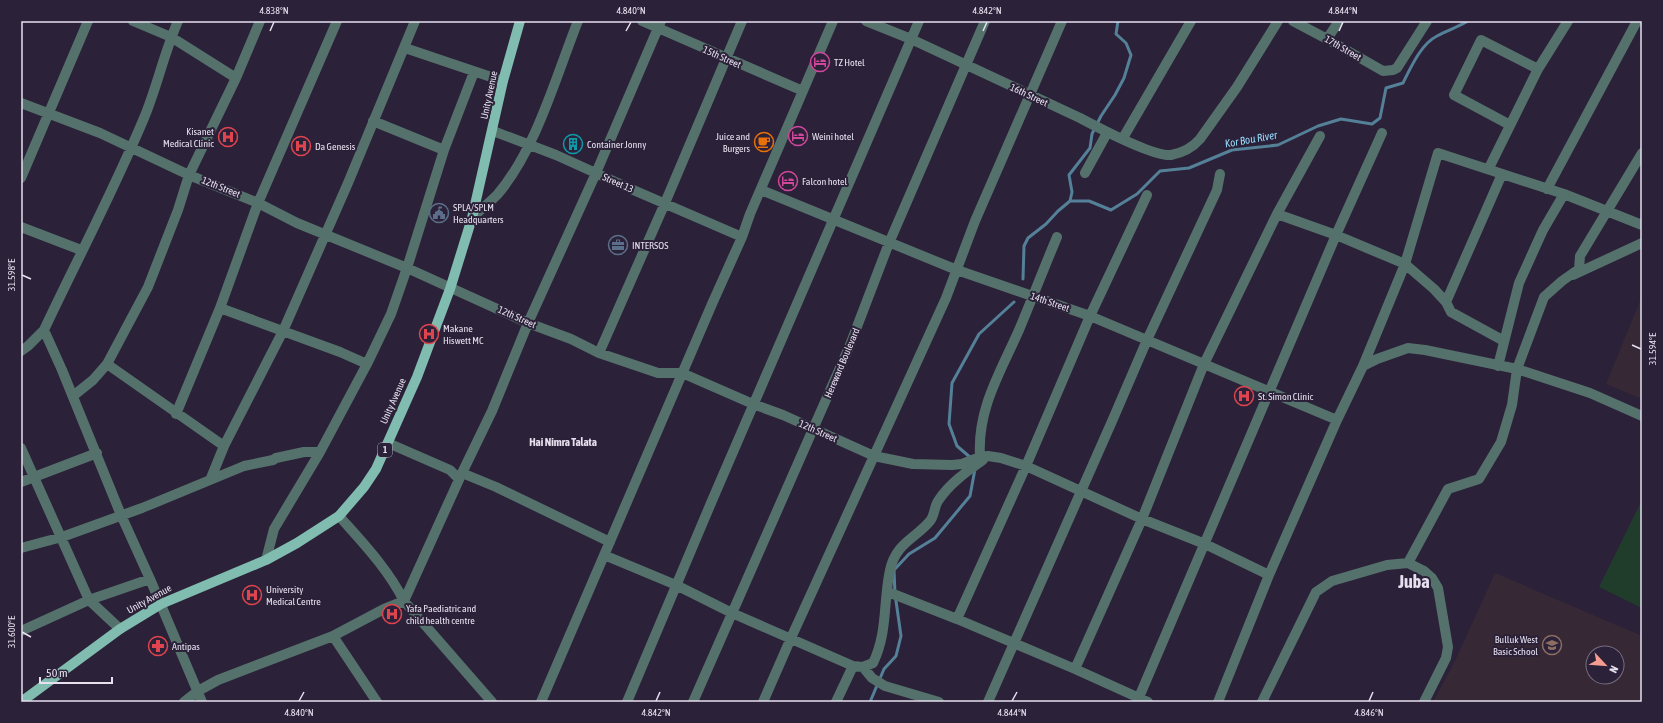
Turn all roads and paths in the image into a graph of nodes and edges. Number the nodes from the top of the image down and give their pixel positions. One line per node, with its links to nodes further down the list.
1 (88, 21): 37 (street)
2 (133, 21): 24 (street)
3 (178, 21): 24 (street)
4 (260, 21): 32 (street)
5 (337, 21): 60 (street)
6 (520, 21): 33 (main road, Unity Avenue / 1)
7 (578, 21): 45 (street)
8 (642, 21): 23 (street, 15th Street)
9 (742, 21): 28 (street)
10 (833, 21): 34 (street)
11 (866, 21): 25 (street, 16th Street)
12 (919, 21): 25 (street)
13 (985, 21): 29 (street, Hereward Boulevard)
14 (1062, 21): 35 (street)
15 (1191, 21): 44 (street)
16 (1278, 21): 44 (street, 16th Street)
17 (1293, 21): 26 (street, 17th Street)
18 (1339, 21): 26 (street)
19 (1427, 21): 26 (street, 17th Street)
20 (1568, 21): 30 (street)
21 (1637, 21): 56 (street)
22 (412, 22): 27 (street)
23 (660, 25): 28 (street, 15th Street); 50 (street)
24 (171, 37): 32 (street); 46 (street)
25 (911, 39): 29 (street, 16th Street); 65 (street)
26 (1327, 39)
27 (405, 48): 31 (street); 38 (street)
28 (726, 58): 34 (street, 15th Street); 61 (street)
29 (966, 64): 35 (street, 16th Street); 72 (street, Hereward Boulevard)
30 (1538, 69): 39 (street); 39 (street)
31 (474, 72): 33 (street); 47 (street)
32 (236, 78): 54 (street)
33 (504, 81): 40 (main road, Unity Avenue / 1)
34 (803, 91): 57 (street)
35 (1029, 95): 41 (street, 16th Street); 77 (street)
36 (21, 103): 37 (street, 12th Street)
37 (49, 114): 46 (street, 12th Street); 55 (street)
38 (373, 121): 47 (street); 68 (street)
39 (1510, 125): 49 (street)
40 (493, 131): 45 (street, Street 13); 64 (main road, Unity Avenue / 1)
41 (1107, 133): 44 (street, 16th Street); 51 (street)
42 (1382, 133): 69 (street)
43 (1320, 136): 63 (street)
44 (1123, 138)
45 (530, 145): 50 (street, Street 13); 64 (street)
46 (131, 148): 54 (street, 12th Street); 74 (street)
47 (444, 150): 76 (street)
48 (1642, 152): 62 (street)
49 (1489, 168): 53 (street); 75 (street)
50 (596, 173): 61 (street, Street 13); 84 (street)
51 (1085, 173)
52 (1220, 174): 87 (street)
53 (1502, 174): 56 (street); 81 (street)
54 (189, 175): 60 (street, 12th Street); 91 (street)
55 (21, 178)
56 (1547, 189): 58 (street)
57 (761, 190): 65 (street, 14th Street); 70 (street)
58 (1564, 194): 62 (street); 88 (street)
59 (1147, 195): 83 (street)
60 (258, 203): 68 (street, 12th Street); 82 (street)
61 (665, 203): 70 (street, Street 13); 90 (street)
62 (1607, 211): 66 (street); 78 (street)
63 (1278, 214): 69 (street); 93 (street)
64 (472, 218): 79 (main road, Unity Avenue / 1)
65 (834, 219): 72 (street, 14th Street); 100 (street)
66 (1642, 225)
67 (21, 227): 74 (street)
68 (325, 234): 76 (street, 12th Street); 86 (street)
69 (1336, 235): 75 (street); 98 (street)
70 (742, 236): 97 (street)
71 (1057, 236): 80 (street)
72 (889, 243): 77 (street, 14th Street); 104 (street, Hereward Boulevard)
73 (1642, 243): 78 (street)
74 (81, 250): 85 (street)
75 (1405, 264): 81 (street); 94 (street)
76 (407, 268): 79 (street, 12th Street); 92 (street)
77 (957, 270): 80 (street, 14th Street); 110 (street)
78 (1562, 281): 96 (street)
79 (450, 289): 84 (street, 12th Street); 105 (main road, Unity Avenue / 1)
80 (1032, 295): 83 (street, 14th Street); 111 (street)
81 (1446, 302): 88 (street)
82 (220, 308): 86 (street); 101 (street)
83 (1090, 316): 87 (street, 14th Street); 112 (street)
84 (528, 323): 90 (street, 12th Street); 114 (street)
85 (44, 330): 89 (street); 99 (street)
86 (283, 331): 92 (street); 106 (street)
87 (1147, 340): 93 (street, 14th Street); 117 (street)
88 (1504, 341): 95 (street)
89 (21, 351)
90 (599, 353): 97 (street, 12th Street)
91 (107, 364): 99 (street); 101 (street)
92 (367, 364): 108 (street)
93 (1204, 364): 98 (street, 14th Street); 120 (street)
94 (1363, 366): 95 (street); 103 (street)
95 (1498, 366): 96 (street)
96 (1517, 370): 102 (street); 127 (street)
97 (682, 373): 100 (street, 12th Street); 122 (street)
98 (1270, 392): 103 (street, 14th Street); 123 (street)
99 (73, 396): 109 (street)
100 (753, 404): 104 (street, 12th Street); 130 (street)
101 (176, 414): 106 (street)
102 (1642, 416)
103 (1337, 420): 128 (street)
104 (813, 430): 110 (street, 12th Street); 135 (street, Hereward Boulevard)
105 (388, 443): 114 (street); 119 (main road, Unity Avenue / 1)
106 (224, 446): 115 (street)
107 (21, 448): 113 (street)
108 (320, 452): 115 (street); 126 (street)
109 (97, 453): 113 (street); 118 (street)
110 (874, 456): 111 (street, 12th Street); 140 (street)
111 (984, 457): 112 (street); 131 (street)
112 (1026, 466): 117 (street); 136 (street)
113 (33, 476): 116 (street); 121 (street)
114 (460, 476): 122 (street); 133 (street)
115 (211, 478): 118 (street)
116 (21, 482)
117 (1082, 491): 120 (street); 141 (street)
118 (121, 515): 121 (street); 129 (street)
119 (339, 516): 126 (main road, Unity Avenue / 1); 133 (street)
120 (1142, 519): 123 (street); 144 (street)
121 (62, 537): 124 (street); 132 (street)
122 (610, 542): 125 (street)
123 (1205, 544): 128 (street); 147 (street)
124 (21, 548)
125 (604, 555): 130 (street); 153 (street)
126 (266, 560): 134 (main road, Unity Avenue / 1)
127 (1408, 563): 161 (street); 162 (street)
128 (1269, 575): 160 (street)
129 (150, 579): 132 (street); 134 (street)
130 (676, 585): 135 (street); 154 (street)
131 (888, 592): 136 (street); 143 (street)
132 (89, 600): 137 (street); 138 (street)
133 (404, 602): 139 (street); 152 (street)
134 (161, 604): 137 (main road, Unity Avenue / 1); 145 (street)
135 (732, 613): 140 (street); 155 (street, Hereward Boulevard)
136 (957, 619): 141 (street)
137 (120, 629): 148 (main road, Unity Avenue / 1)
138 (21, 631)
139 (333, 636): 145 (street); 151 (street)
140 (791, 638): 142 (street); 156 (street)
141 (1014, 643): 144 (street); 159 (street)
142 (853, 666): 143 (street); 157 (street)
143 (863, 668): 146 (street)
144 (1076, 669): 147 (street)
145 (198, 691): 149 (street); 150 (street)
146 (924, 700): 158 (street)
147 (1141, 701)
148 (21, 702)
149 (184, 702)
150 (202, 702)
151 (377, 702)
152 (492, 702)
153 (541, 702)
154 (627, 702)
155 (693, 702)
156 (763, 702)
157 (836, 702)
158 (939, 702)
159 (988, 702)
160 (1218, 702)
161 (1262, 702)
162 (1424, 702)

